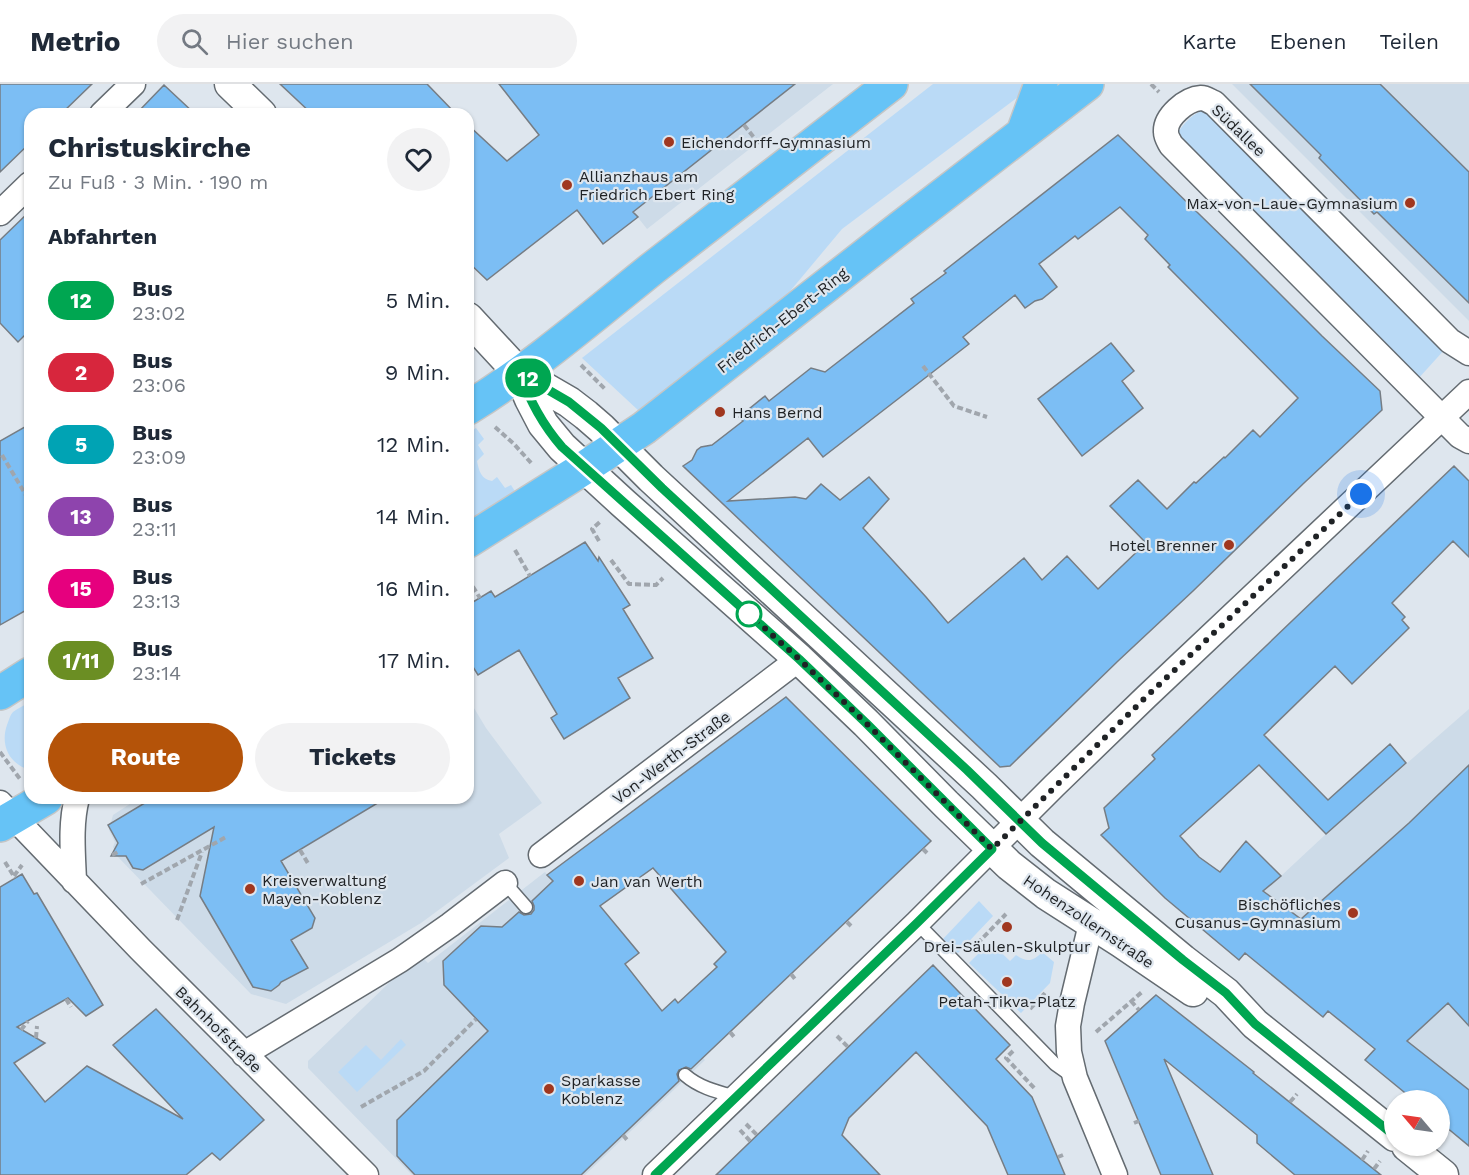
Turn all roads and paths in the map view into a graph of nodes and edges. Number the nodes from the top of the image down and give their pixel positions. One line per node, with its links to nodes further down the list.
1 (133, 84): 6 (street)
2 (230, 84): 7 (street)
3 (891, 84): 16 (main road)
4 (1041, 84): 9 (main road)
5 (1087, 84): 9 (main road, Friedrich-Ebert-Ring)
6 (108, 108)
7 (255, 108)
8 (744, 124): 10 (path)
9 (1023, 133): 22 (main road, Friedrich-Ebert-Ring)
10 (760, 145)
11 (24, 190): 12 (street)
12 (0, 213)
13 (474, 324): 16 (street)
14 (1469, 353): 20 (street, Südallee)
15 (923, 366): 19 (path)
16 (519, 373): 18 (main road); 22 (street, Hohenzollernstraße); 25 (street, Hohenzollernstraße)
17 (1469, 392): 20 (street)
18 (479, 415): 24 (path)
19 (987, 417)
20 (1442, 418): 21 (street, Südallee); 44 (street)
21 (1469, 441)
22 (618, 445): 25 (main road, Friedrich-Ebert-Ring); 44 (street, Hohenzollernstraße)
23 (2, 455): 26 (path)
24 (535, 467)
25 (584, 468): 28 (main road, Friedrich-Ebert-Ring); 36 (street, Hohenzollernstraße)
26 (24, 492)
27 (606, 517): 29 (path)
28 (474, 537)
29 (599, 541)
30 (515, 550): 33 (path)
31 (610, 560): 32 (path)
32 (668, 573)
33 (530, 576)
34 (474, 588): 35 (path)
35 (480, 598)
36 (799, 659): 46 (street, Hohenzollernstraße); 51 (street, Von-Werth-Straße)
37 (24, 678): 38 (main road)
38 (0, 693)
39 (0, 752): 40 (path)
40 (24, 779)
41 (24, 800): 43 (main road)
42 (76, 804): 55 (street)
43 (4, 815): 55 (street, Bahnhofstraße)
44 (1020, 820): 46 (street); 77 (street, Hohenzollernstraße)
45 (226, 837): 48 (path)
46 (992, 849): 62 (street); 63 (street, Hohenzollernstraße)
47 (300, 850): 54 (path)
48 (202, 851): 57 (path); 60 (path)
49 (118, 852): 50 (path)
50 (112, 855)
51 (541, 855)
52 (5, 862): 53 (path)
53 (24, 862)
54 (309, 865)
55 (74, 881): 87 (street, Bahnhofstraße)
56 (506, 883): 58 (lane); 87 (street)
57 (141, 884)
58 (526, 907)
59 (1006, 914): 65 (path)
60 (177, 920)
61 (847, 922): 64 (path)
62 (917, 923): 65 (lane); 94 (street)
63 (1091, 924): 77 (street, Hohenzollernstraße); 91 (street)
64 (851, 926)
65 (958, 964): 76 (lane)
66 (791, 974): 67 (path)
67 (795, 980)
68 (1052, 986): 76 (path)
69 (1145, 989): 71 (path)
70 (66, 999): 72 (path)
71 (1131, 1001): 73 (path); 81 (path)
72 (71, 1007)
73 (1139, 1010)
74 (476, 1019): 96 (path)
75 (28, 1021): 79 (path)
76 (1017, 1023): 83 (lane)
77 (1255, 1024): 103 (street, Hohenzollernstraße)
78 (37, 1026): 84 (path)
79 (21, 1030)
80 (730, 1032): 85 (path)
81 (1095, 1033)
82 (837, 1036): 86 (path)
83 (1028, 1036): 88 (path); 91 (lane)
84 (36, 1038)
85 (735, 1038)
86 (848, 1047)
87 (244, 1054): 111 (street, Bahnhofstraße)
88 (1006, 1058): 89 (path); 92 (path)
89 (1001, 1064)
90 (686, 1075): 94 (lane)
91 (1075, 1078): 113 (street)
92 (1036, 1090)
93 (1297, 1094): 95 (path)
94 (736, 1097): 112 (street)
95 (1290, 1102)
96 (361, 1107)
97 (746, 1124): 100 (path)
98 (740, 1130): 102 (path)
99 (623, 1135): 101 (path)
100 (757, 1135)
101 (628, 1141)
102 (751, 1142)
103 (1384, 1144)
104 (1368, 1151): 109 (path)
105 (1384, 1154): 110 (path)
106 (1063, 1155): 108 (path)
107 (1419, 1156): 114 (street)
108 (1058, 1157)
109 (1362, 1160)
110 (1374, 1169)
111 (366, 1175)
112 (655, 1175)
113 (1115, 1175)
114 (1443, 1175)

